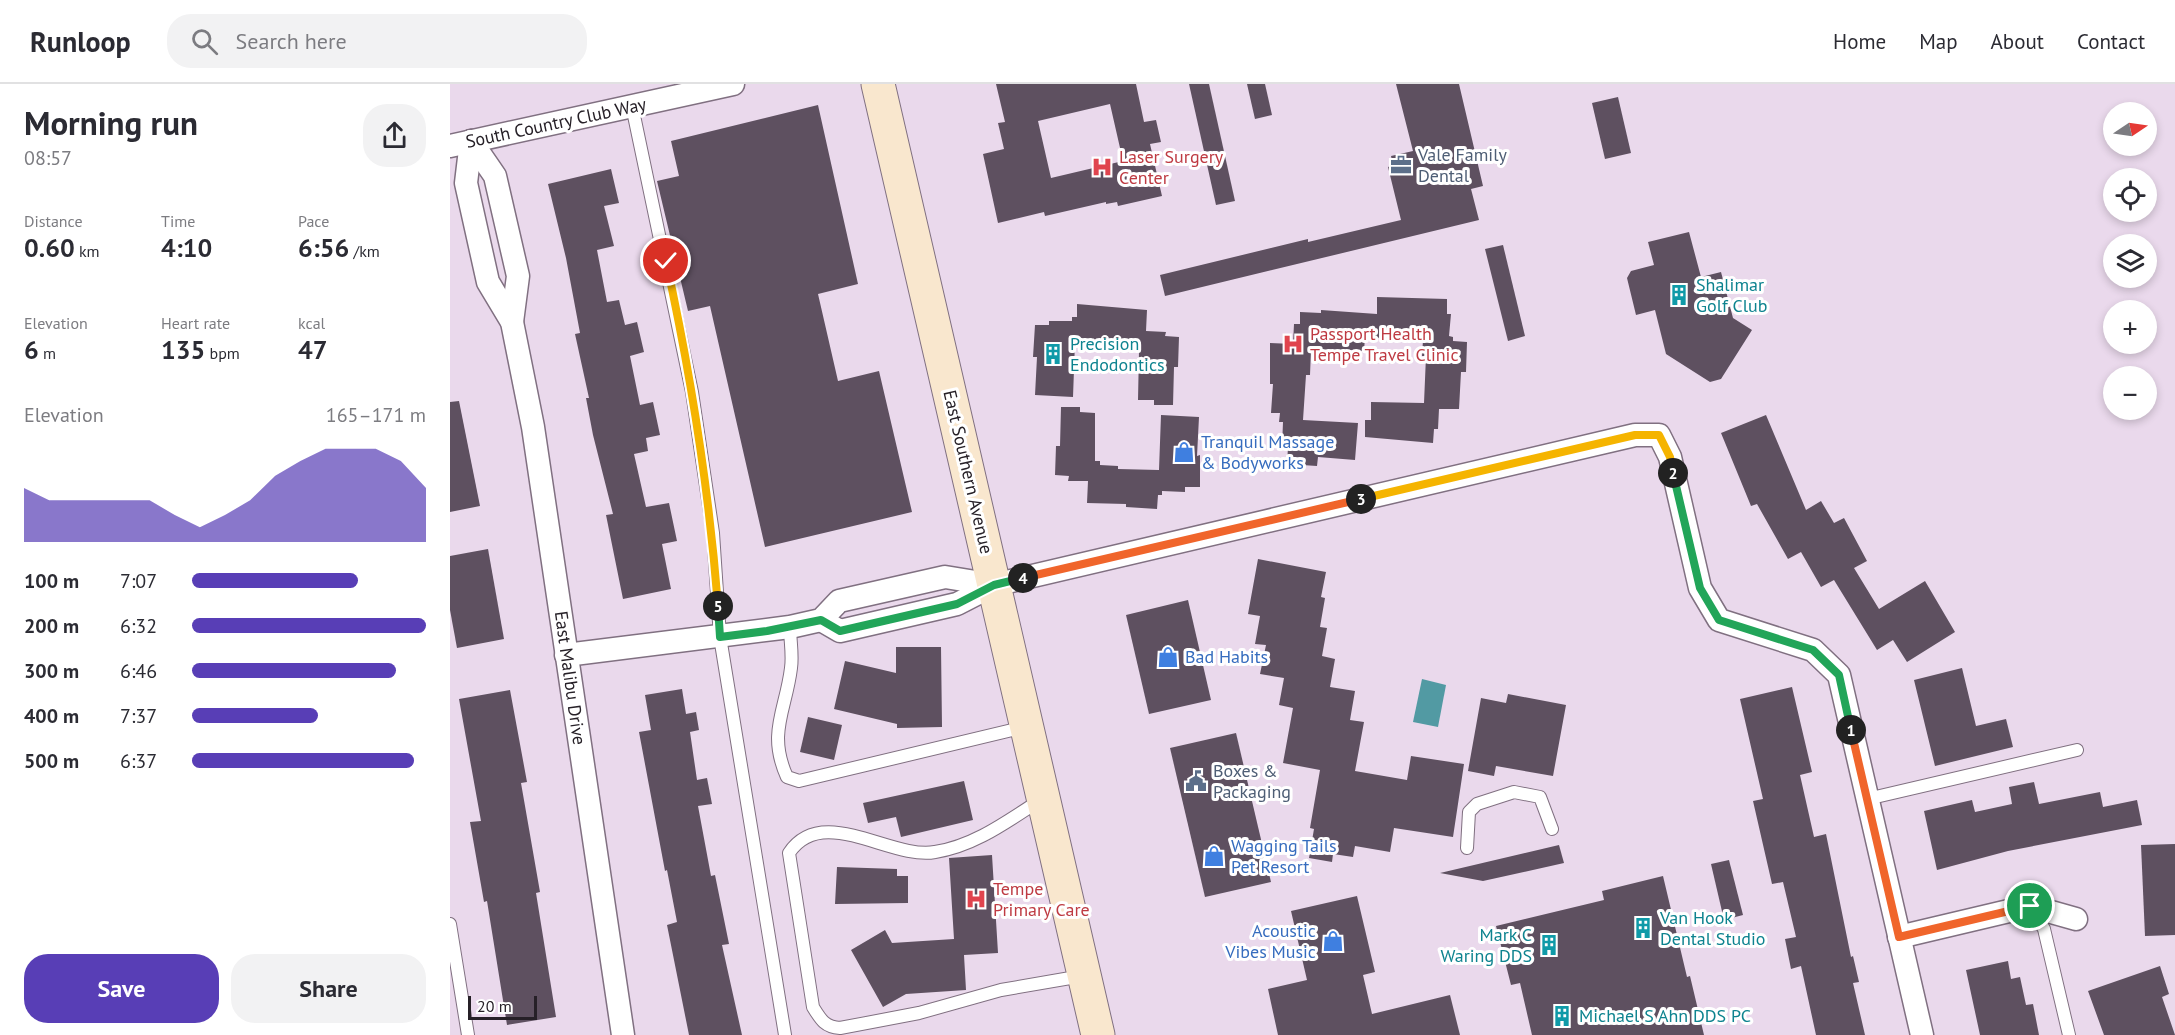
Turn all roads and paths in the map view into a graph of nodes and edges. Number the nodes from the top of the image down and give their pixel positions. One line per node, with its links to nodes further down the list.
1 (733, 84): 3 (street, South Country Club Way)
2 (878, 84): 7 (main road, East Southern Avenue)
3 (662, 92): 4 (street, South Country Club Way)
4 (632, 106): 5 (street, South Country Club Way); 9 (lane)
5 (460, 143): 6 (street, East Malibu Drive); 6 (street, East Malibu Drive)
6 (512, 322): 10 (street, East Malibu Drive)
7 (994, 585): 8 (street); 11 (main road, East Southern Avenue); 14 (street)
8 (790, 627): 9 (street); 11 (lane)
9 (720, 637): 10 (street); 24 (lane)
10 (566, 655): 23 (street, East Malibu Drive)
11 (1026, 727): 13 (main road, East Southern Avenue)
12 (2077, 750): 14 (lane)
13 (1043, 798): 21 (main road, East Southern Avenue); 21 (lane)
14 (1867, 799): 20 (street)
15 (1552, 829): 16 (lane)
16 (1467, 848)
17 (2030, 906): 18 (street); 20 (street); 27 (lane)
18 (2076, 919)
19 (450, 924): 22 (lane)
20 (1899, 937): 26 (street)
21 (1084, 976): 25 (main road, East Southern Avenue)
22 (468, 1035)
23 (622, 1035)
24 (785, 1035)
25 (1098, 1035)
26 (1922, 1035)
27 (2069, 1035)

